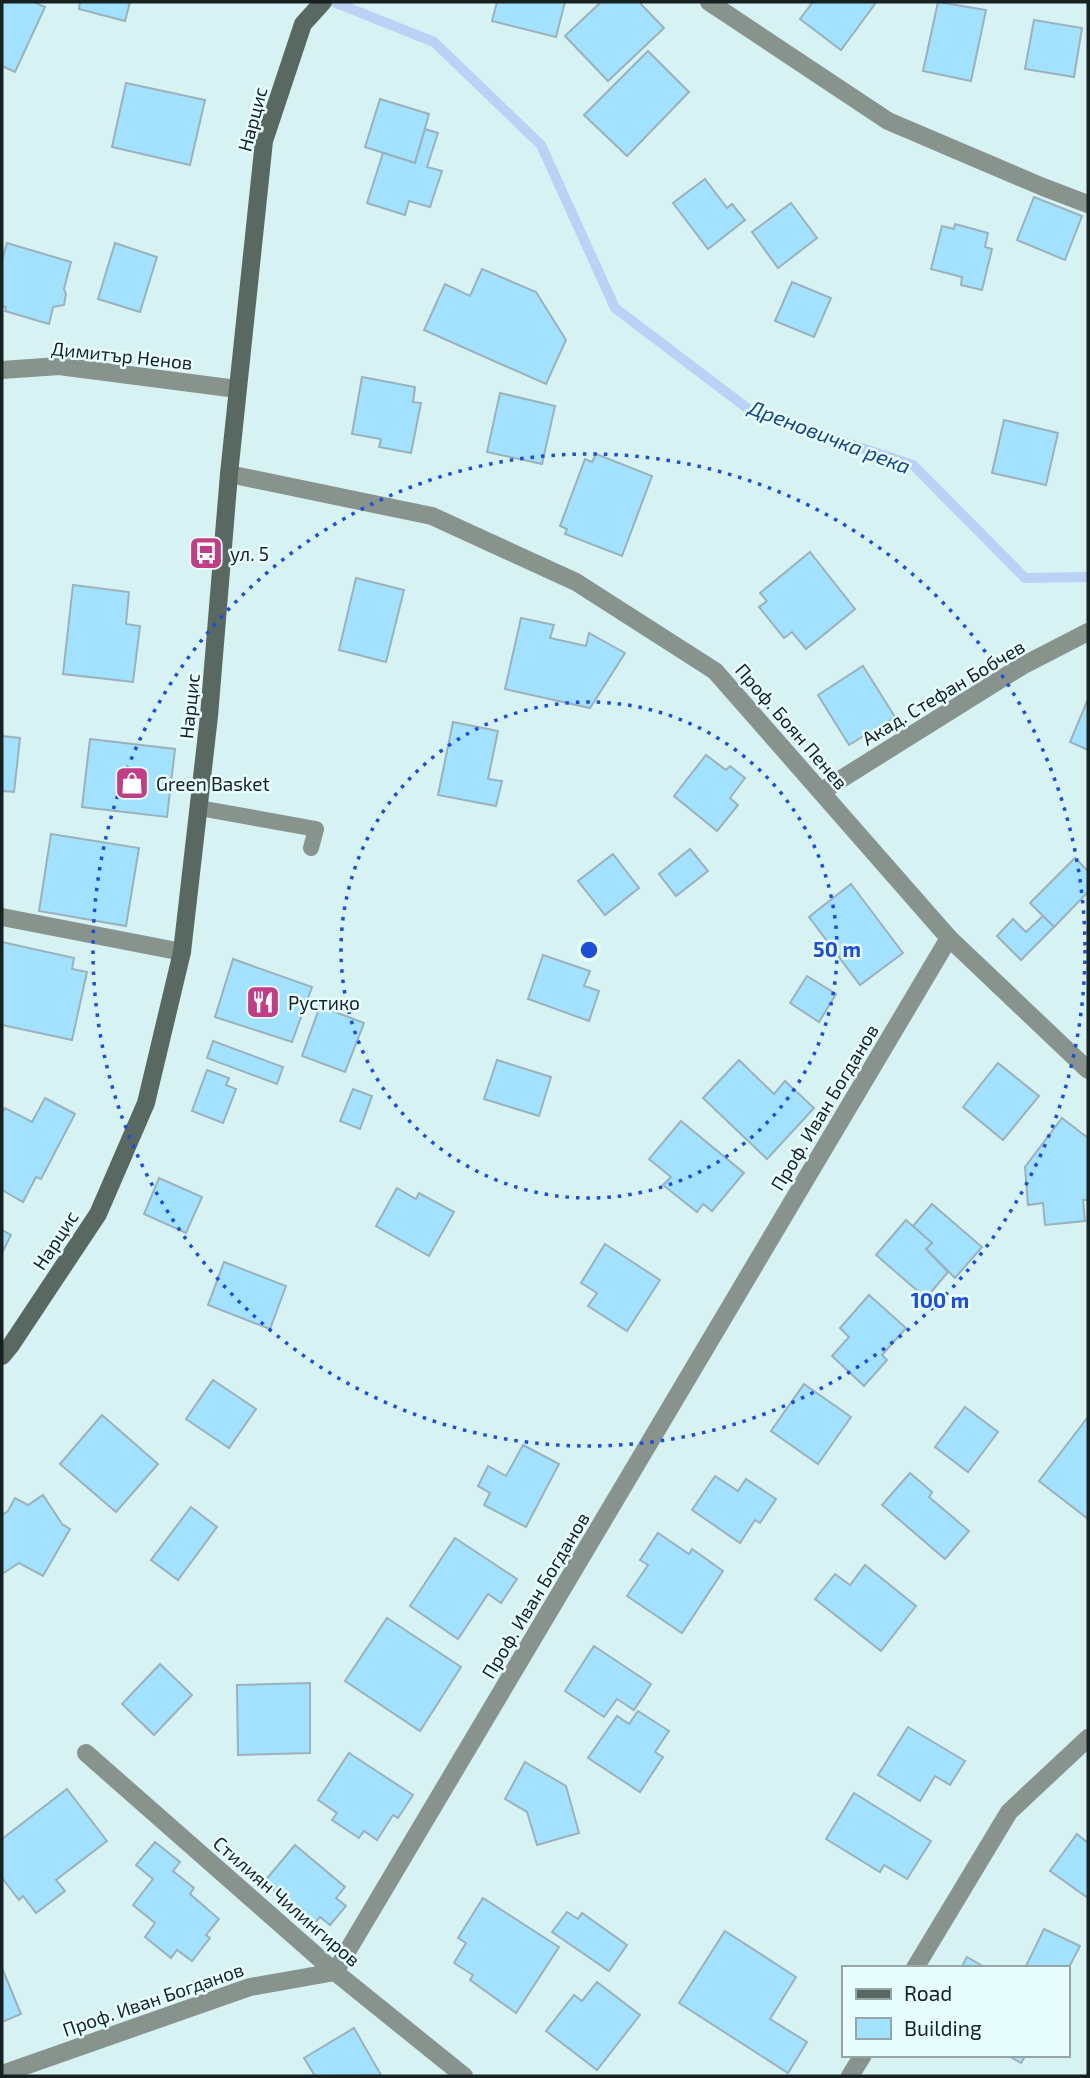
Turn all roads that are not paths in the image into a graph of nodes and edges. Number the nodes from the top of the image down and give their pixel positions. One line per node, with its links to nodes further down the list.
1 (323, 2): 5 (main road, Нарцис)
2 (709, 2): 3 (street)
3 (1088, 204)
4 (2, 370): 5 (street, Димитър Ненов)
5 (237, 389): 6 (main road, Нарцис)
6 (229, 474): 8 (street, Проф. Боян Пенев); 9 (main road, Нарцис)
7 (1088, 632): 8 (street, Акад. Стефан Бобчев)
8 (822, 791): 12 (street, Проф. Боян Пенев)
9 (199, 808): 10 (lane); 13 (main road, Нарцис)
10 (311, 848)
11 (2, 917): 13 (street)
12 (949, 938): 14 (street, Проф. Боян Пенев); 19 (street, Проф. Иван Богданов)
13 (183, 952): 15 (main road, Нарцис)
14 (1088, 1070)
15 (2, 1356)
16 (1086, 1743): 18 (street)
17 (86, 1753): 19 (street, Стилиян Чилингиров)
18 (916, 1966)
19 (335, 1972): 21 (street, Проф. Иван Богданов); 22 (street, Стилиян Чилингиров)
20 (862, 2057): 23 (street)
21 (2, 2074)
22 (464, 2076)
23 (850, 2076)

